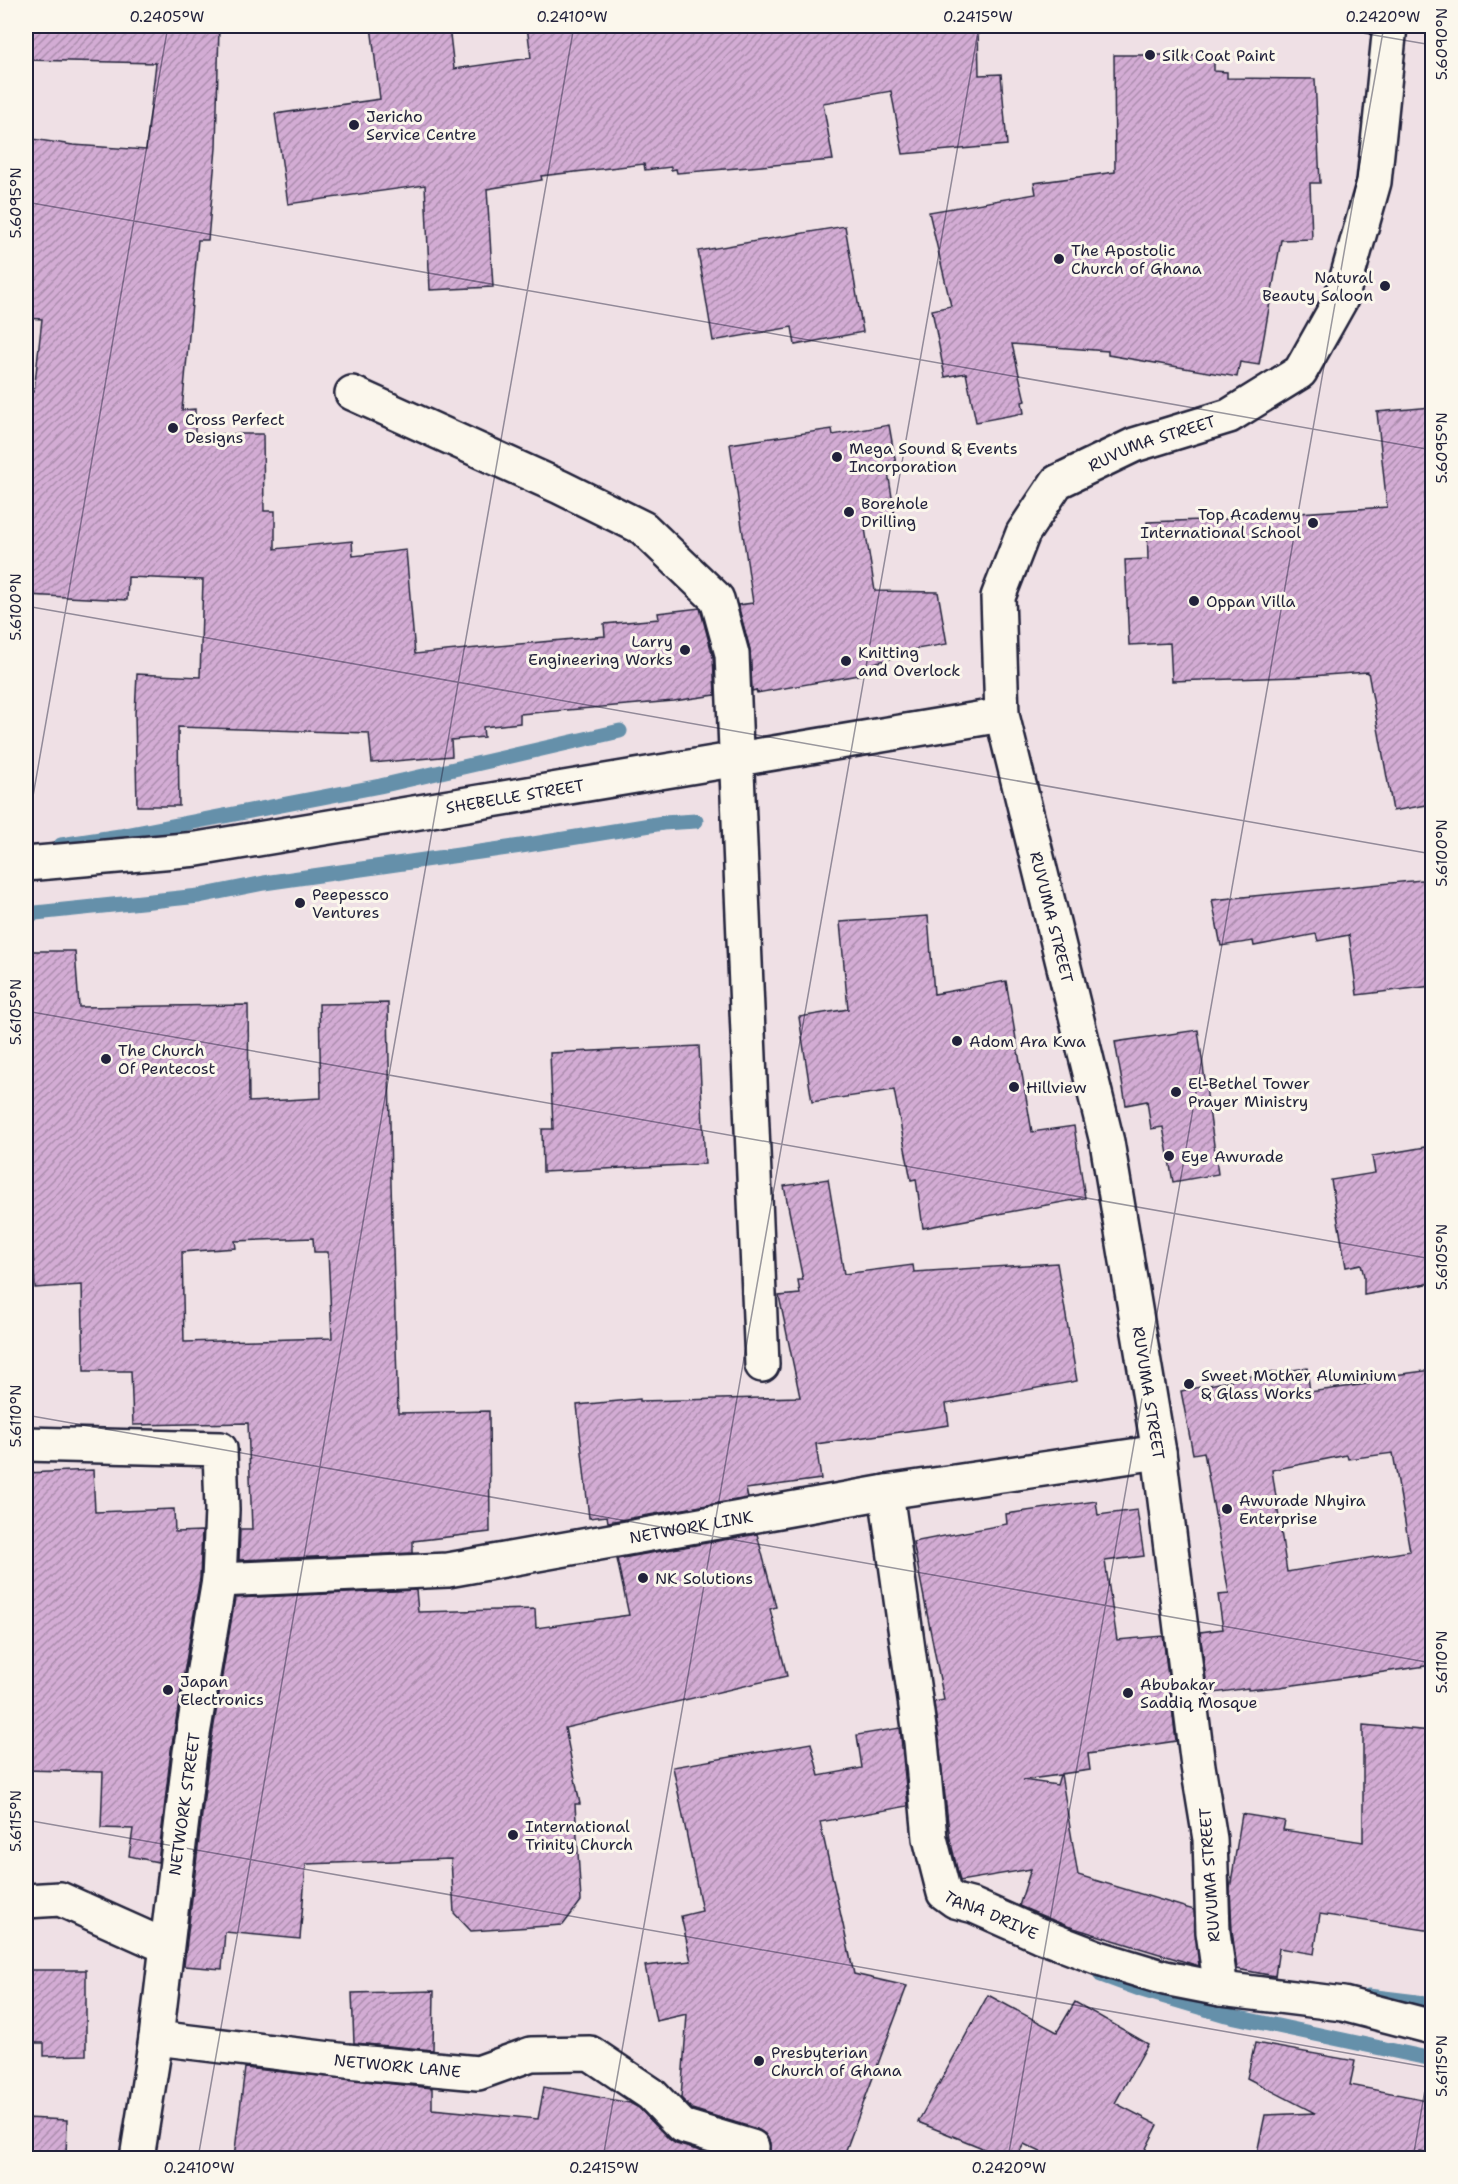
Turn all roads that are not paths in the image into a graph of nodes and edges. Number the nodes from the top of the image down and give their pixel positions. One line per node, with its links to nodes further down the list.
1 (1390, 26): 3 (street, RUVUMA STREET)
2 (352, 393): 4 (street)
3 (1002, 715): 4 (street, SHEBELLE STREET); 8 (street, RUVUMA STREET)
4 (736, 760): 5 (street, SHEBELLE STREET); 6 (street)
5 (26, 864)
6 (762, 1365)
7 (26, 1444): 10 (street, NETWORK STREET)
8 (1159, 1452): 9 (street, NETWORK LINK); 13 (street, RUVUMA STREET)
9 (886, 1492): 10 (street, NETWORK LINK); 13 (street, TANA DRIVE)
10 (219, 1580): 12 (street, NETWORK STREET)
11 (26, 1901): 12 (street)
12 (165, 1946): 15 (street, NETWORK STREET)
13 (1221, 1989): 14 (street, TANA DRIVE)
14 (1432, 2027)
15 (156, 2038): 16 (street, NETWORK LANE); 17 (street, NETWORK STREET)
16 (752, 2147)
17 (137, 2158)

